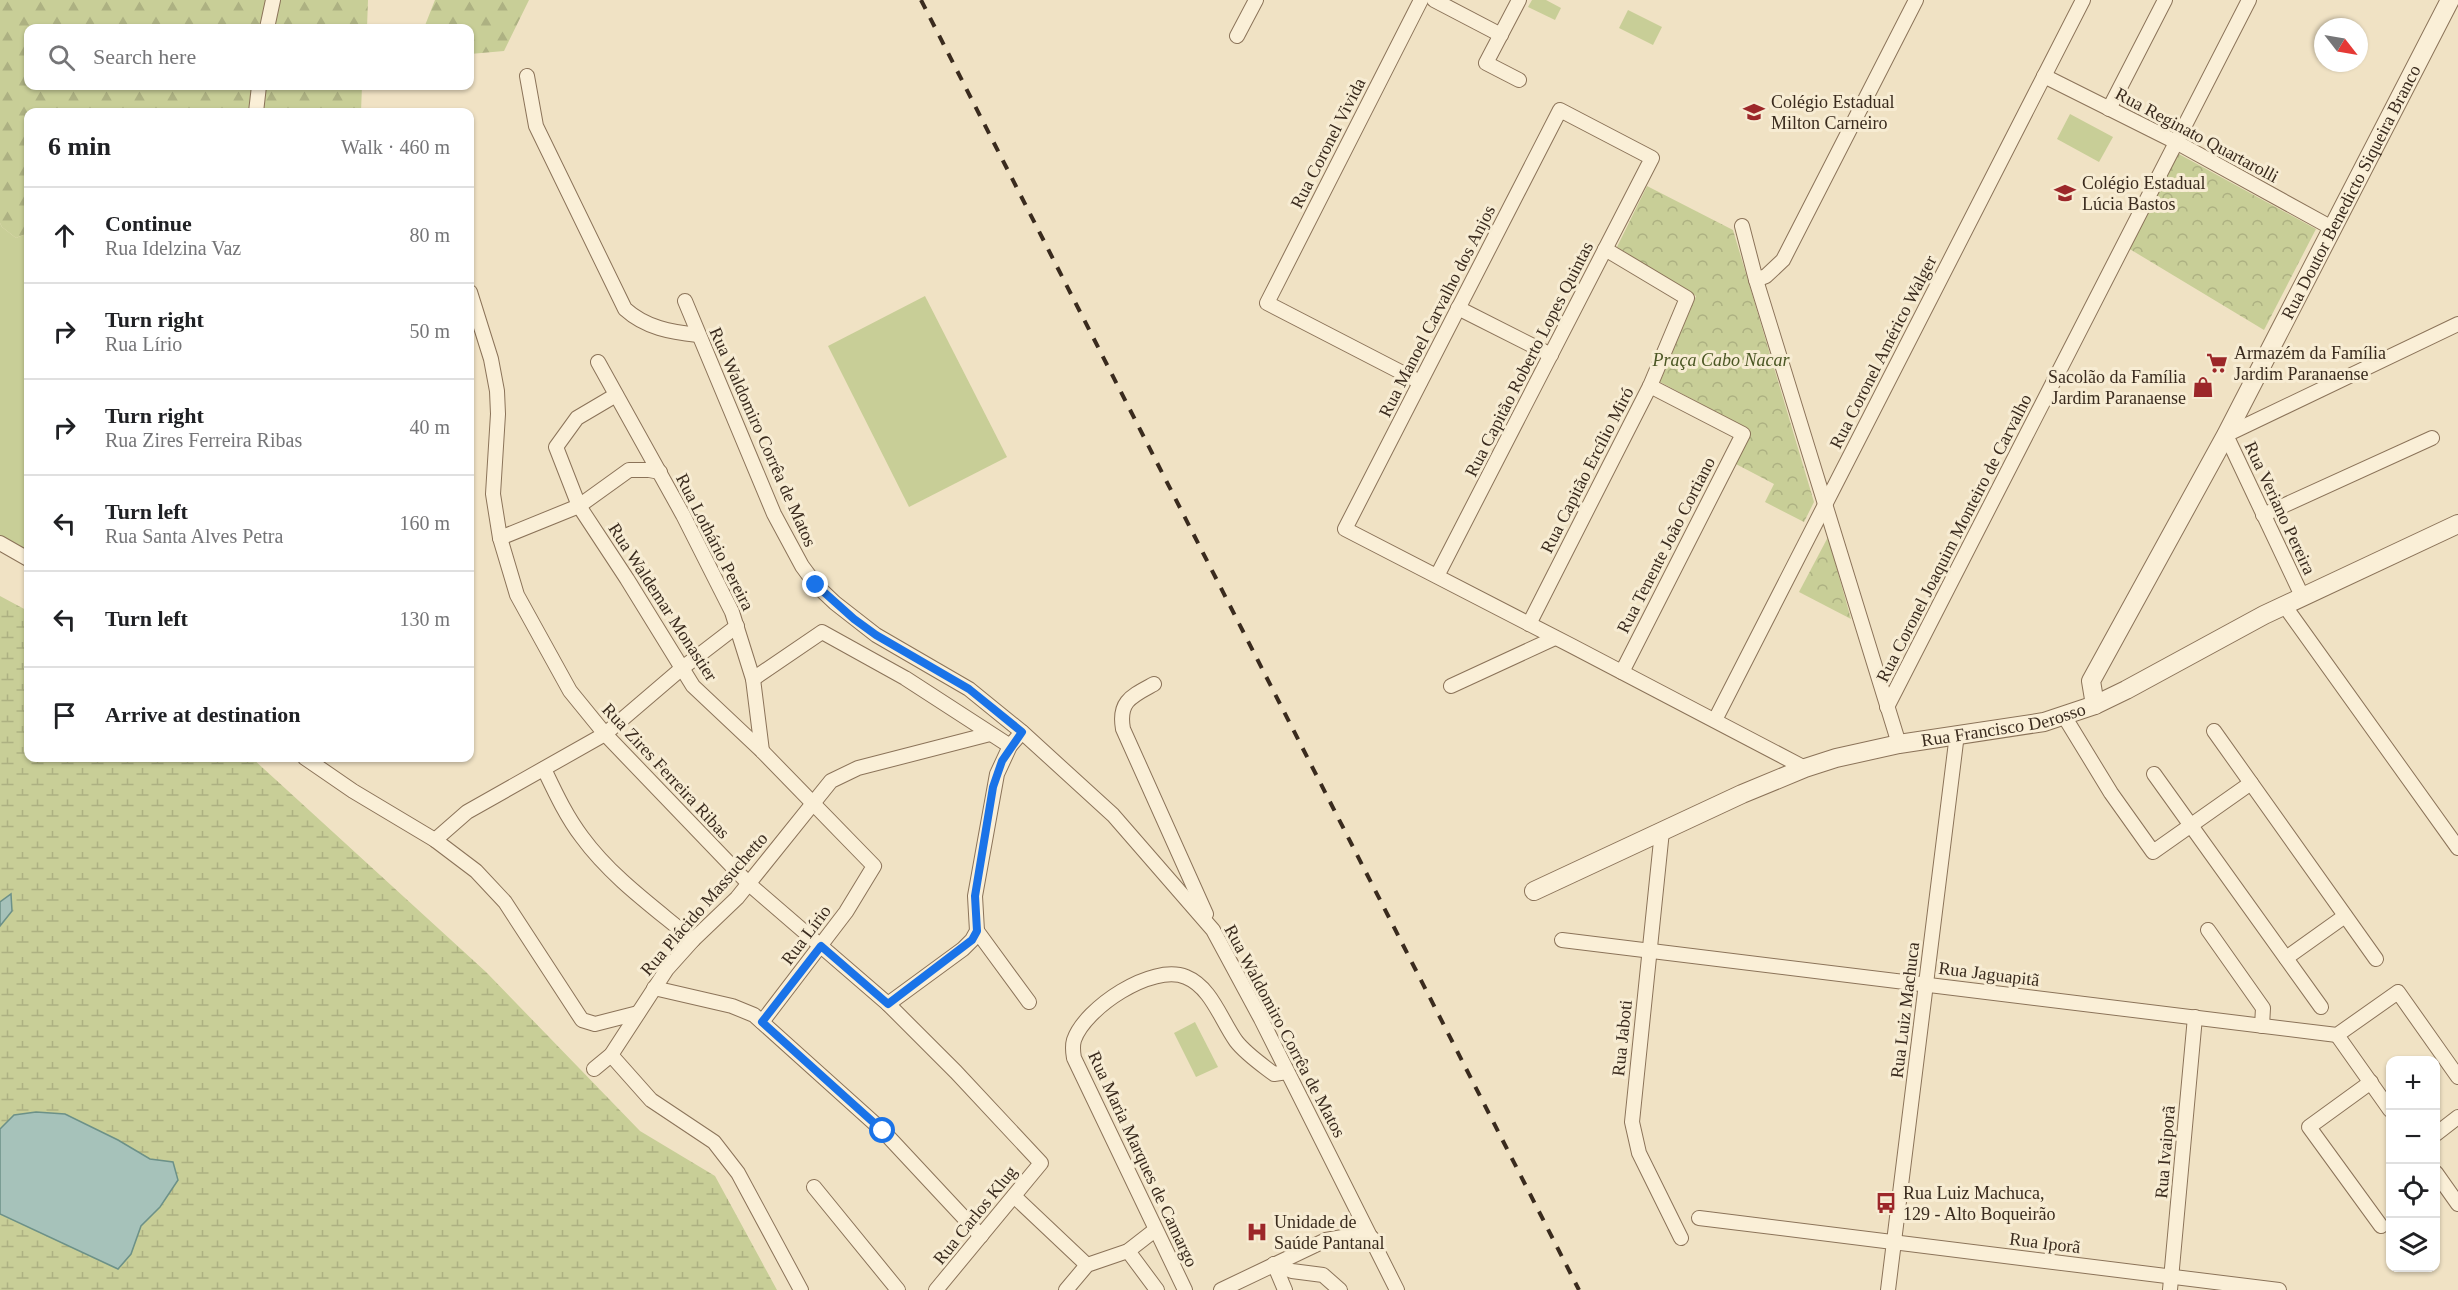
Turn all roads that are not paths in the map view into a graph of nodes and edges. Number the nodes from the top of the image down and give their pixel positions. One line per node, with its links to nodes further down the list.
1 (273, 0): 11 (street)
2 (1256, 0): 13 (street)
3 (1421, 0): 33 (street, Rua Coronel Vivida)
4 (1434, 0): 12 (street)
5 (1519, 0): 12 (street)
6 (1916, 0): 25 (street)
7 (2083, 0): 15 (street, Rua Coronel Américo Walger)
8 (2165, 0): 19 (street)
9 (2249, 0): 21 (street, Rua Coronel Joaquim Monteiro de Carvalho)
10 (2450, 0): 23 (street, Rua Doutor Benedicto Siqueira Branco)
11 (268, 24)
12 (1501, 35): 16 (street)
13 (1237, 36)
14 (527, 76): 30 (street)
15 (2044, 76): 19 (street, Rua Reginato Quartarolli); 39 (street, Rua Coronel Américo Walger)
16 (1519, 81)
17 (259, 90): 18 (street)
18 (256, 108)
19 (2109, 109): 21 (street, Rua Reginato Quartarolli)
20 (1560, 110): 24 (street, Rua Capitão Roberto Lopes Quintas); 28 (street, Rua Manoel Carvalho dos Anjos)
21 (2176, 142): 23 (street, Rua Reginato Quartarolli); 58 (street, Rua Coronel Joaquim Monteiro de Carvalho)
22 (1742, 226): 25 (street)
23 (2332, 228): 36 (street, Rua Doutor Benedicto Siqueira Branco)
24 (1605, 249): 31 (street, Rua Capitão Roberto Lopes Quintas); 34 (street, Rua Capitão Ercílio Miró)
25 (1756, 280): 39 (street)
26 (685, 301): 30 (street, Rua Waldomiro Corrêa de Matos)
27 (474, 305): 43 (street, Rua Zires Ferreira Ribas)
28 (1458, 308): 31 (street); 33 (street, Rua Manoel Carvalho dos Anjos)
29 (2458, 324): 36 (street)
30 (698, 335): 62 (street, Rua Waldomiro Corrêa de Matos)
31 (1551, 355): 46 (street, Rua Capitão Roberto Lopes Quintas)
32 (598, 362): 35 (street, Rua Lothário Pereira)
33 (1420, 382): 46 (street, Rua Manoel Carvalho dos Anjos)
34 (1650, 386): 49 (street, Rua Capitão Ercílio Miró); 53 (street, Rua Tenente João Cortiano)
35 (616, 395): 38 (street, Rua Lothário Pereira); 40 (street, Rua Waldemar Monastier)
36 (2226, 435): 41 (street, Rua Veriano Pereira); 57 (street, Rua Doutor Benedicto Siqueira Branco)
37 (2432, 438): 41 (street)
38 (660, 472): 40 (street); 50 (street, Rua Lothário Pereira)
39 (1826, 503): 58 (street); 60 (street, Rua Coronel Américo Walger)
40 (579, 506): 43 (street); 52 (street, Rua Waldemar Monastier)
41 (2263, 515): 47 (street, Rua Veriano Pereira)
42 (2456, 527): 47 (street, Rua Francisco Derosso)
43 (500, 538): 63 (street, Rua Zires Ferreira Ribas)
44 (0, 543): 45 (street)
45 (24, 557)
46 (1437, 576): 49 (street)
47 (2302, 596): 48 (street, Rua Francisco Derosso)
48 (2284, 605): 57 (street, Rua Francisco Derosso); 78 (street)
49 (1529, 624): 51 (street)
50 (737, 626): 52 (street); 54 (street, Rua Lothário Pereira)
51 (1555, 638): 53 (street); 56 (street)
52 (681, 669): 63 (street); 68 (street, Rua Waldemar Monastier)
53 (1622, 672): 60 (street)
54 (753, 679): 64 (street); 68 (street, Rua Lothário Pereira)
55 (1154, 684): 83 (street)
56 (1450, 686)
57 (2095, 705): 59 (street, Rua Francisco Derosso)
58 (1887, 707): 66 (street)
59 (2064, 716): 65 (street, Rua Francisco Derosso); 75 (street)
60 (1715, 720): 70 (street)
61 (2214, 731): 73 (street)
62 (1022, 732): 67 (street); 83 (street, Rua Waldomiro Corrêa de Matos)
63 (605, 734): 71 (street); 80 (street, Rua Zires Ferreira Ribas)
64 (990, 734): 67 (street); 74 (street, Rua Plácido Massuchetto)
65 (1957, 734): 66 (street, Rua Francisco Derosso); 92 (street, Rua Luiz Machuca)
66 (1899, 744): 70 (street, Rua Francisco Derosso)
67 (1010, 746): 85 (street)
68 (762, 751): 74 (street, Rua Waldemar Monastier)
69 (311, 762): 77 (street)
70 (1805, 768): 76 (street, Rua Francisco Derosso)
71 (544, 769): 77 (street); 86 (street)
72 (2154, 774): 75 (street)
73 (2251, 783): 75 (street); 82 (street)
74 (812, 803): 79 (street, Rua Waldemar Monastier); 80 (street, Rua Plácido Massuchetto)
75 (2191, 826): 90 (street)
76 (1662, 831): 81 (street, Rua Francisco Derosso); 89 (street, Rua Jaboti)
77 (435, 840): 97 (street)
78 (2458, 848)
79 (874, 866): 88 (street, Rua Lírio)
80 (749, 884): 86 (street, Rua Plácido Massuchetto); 88 (street, Rua Zires Ferreira Ribas)
81 (1534, 891)
82 (2345, 916): 90 (street); 91 (street)
83 (1213, 930): 104 (street, Rua Waldomiro Corrêa de Matos)
84 (2208, 930): 100 (street)
85 (977, 931): 94 (street); 95 (street)
86 (693, 940): 93 (street, Rua Plácido Massuchetto)
87 (1562, 940): 89 (street, Rua Jaguapitã)
88 (821, 946): 95 (street, Rua Zires Ferreira Ribas); 99 (street, Rua Lírio)
89 (1649, 951): 92 (street, Rua Jaguapitã); 120 (street, Rua Jaboti)
90 (2286, 958): 96 (street)
91 (2376, 959)
92 (1926, 985): 98 (street, Rua Jaguapitã); 121 (street, Rua Luiz Machuca)
93 (654, 988): 97 (street, Rua Plácido Massuchetto); 99 (street)
94 (1029, 1002)
95 (888, 1004): 110 (street, Rua Zires Ferreira Ribas)
96 (2320, 1007)
97 (638, 1013): 102 (street, Rua Plácido Massuchetto)
98 (2196, 1017): 100 (street, Rua Jaguapitã); 125 (street, Rua Ivaiporã)
99 (762, 1022): 118 (street)
100 (2262, 1026): 101 (street, Rua Jaguapitã)
101 (2337, 1035): 105 (street); 106 (street)
102 (612, 1055): 103 (street, Rua Plácido Massuchetto); 126 (street)
103 (594, 1069)
104 (1287, 1072): 117 (street, Rua Maria Marques de Camargo); 119 (street, Rua Waldomiro Corrêa de Matos)
105 (2458, 1077)
106 (2371, 1082): 107 (street); 116 (street)
107 (2386, 1103)
108 (2458, 1117): 109 (street)
109 (2440, 1131)
110 (1041, 1163): 113 (street, Rua Carlos Klug)
111 (2440, 1179): 114 (street)
112 (814, 1187): 127 (street)
113 (1014, 1196): 118 (street, Rua Carlos Klug); 124 (street)
114 (2458, 1204)
115 (1699, 1218): 121 (street, Rua Iporã)
116 (2381, 1226)
117 (1155, 1230): 122 (street); 131 (street, Rua Maria Marques de Camargo)
118 (981, 1236): 128 (street, Rua Carlos Klug)
119 (1372, 1238): 123 (street); 135 (street, Rua Waldomiro Corrêa de Matos)
120 (1681, 1239)
121 (1894, 1242): 125 (street, Rua Iporã); 136 (street, Rua Luiz Machuca)
122 (1128, 1251): 124 (street); 130 (street)
123 (1274, 1264): 132 (street); 133 (street); 134 (street)
124 (1087, 1265): 129 (street)
125 (2170, 1283): 137 (street, Rua Iporã)
126 (801, 1290)
127 (898, 1290)
128 (936, 1290)
129 (1066, 1290)
130 (1157, 1290)
131 (1185, 1290)
132 (1221, 1290)
133 (1285, 1290)
134 (1340, 1290)
135 (1397, 1290)
136 (1888, 1290)
137 (2279, 1290)

